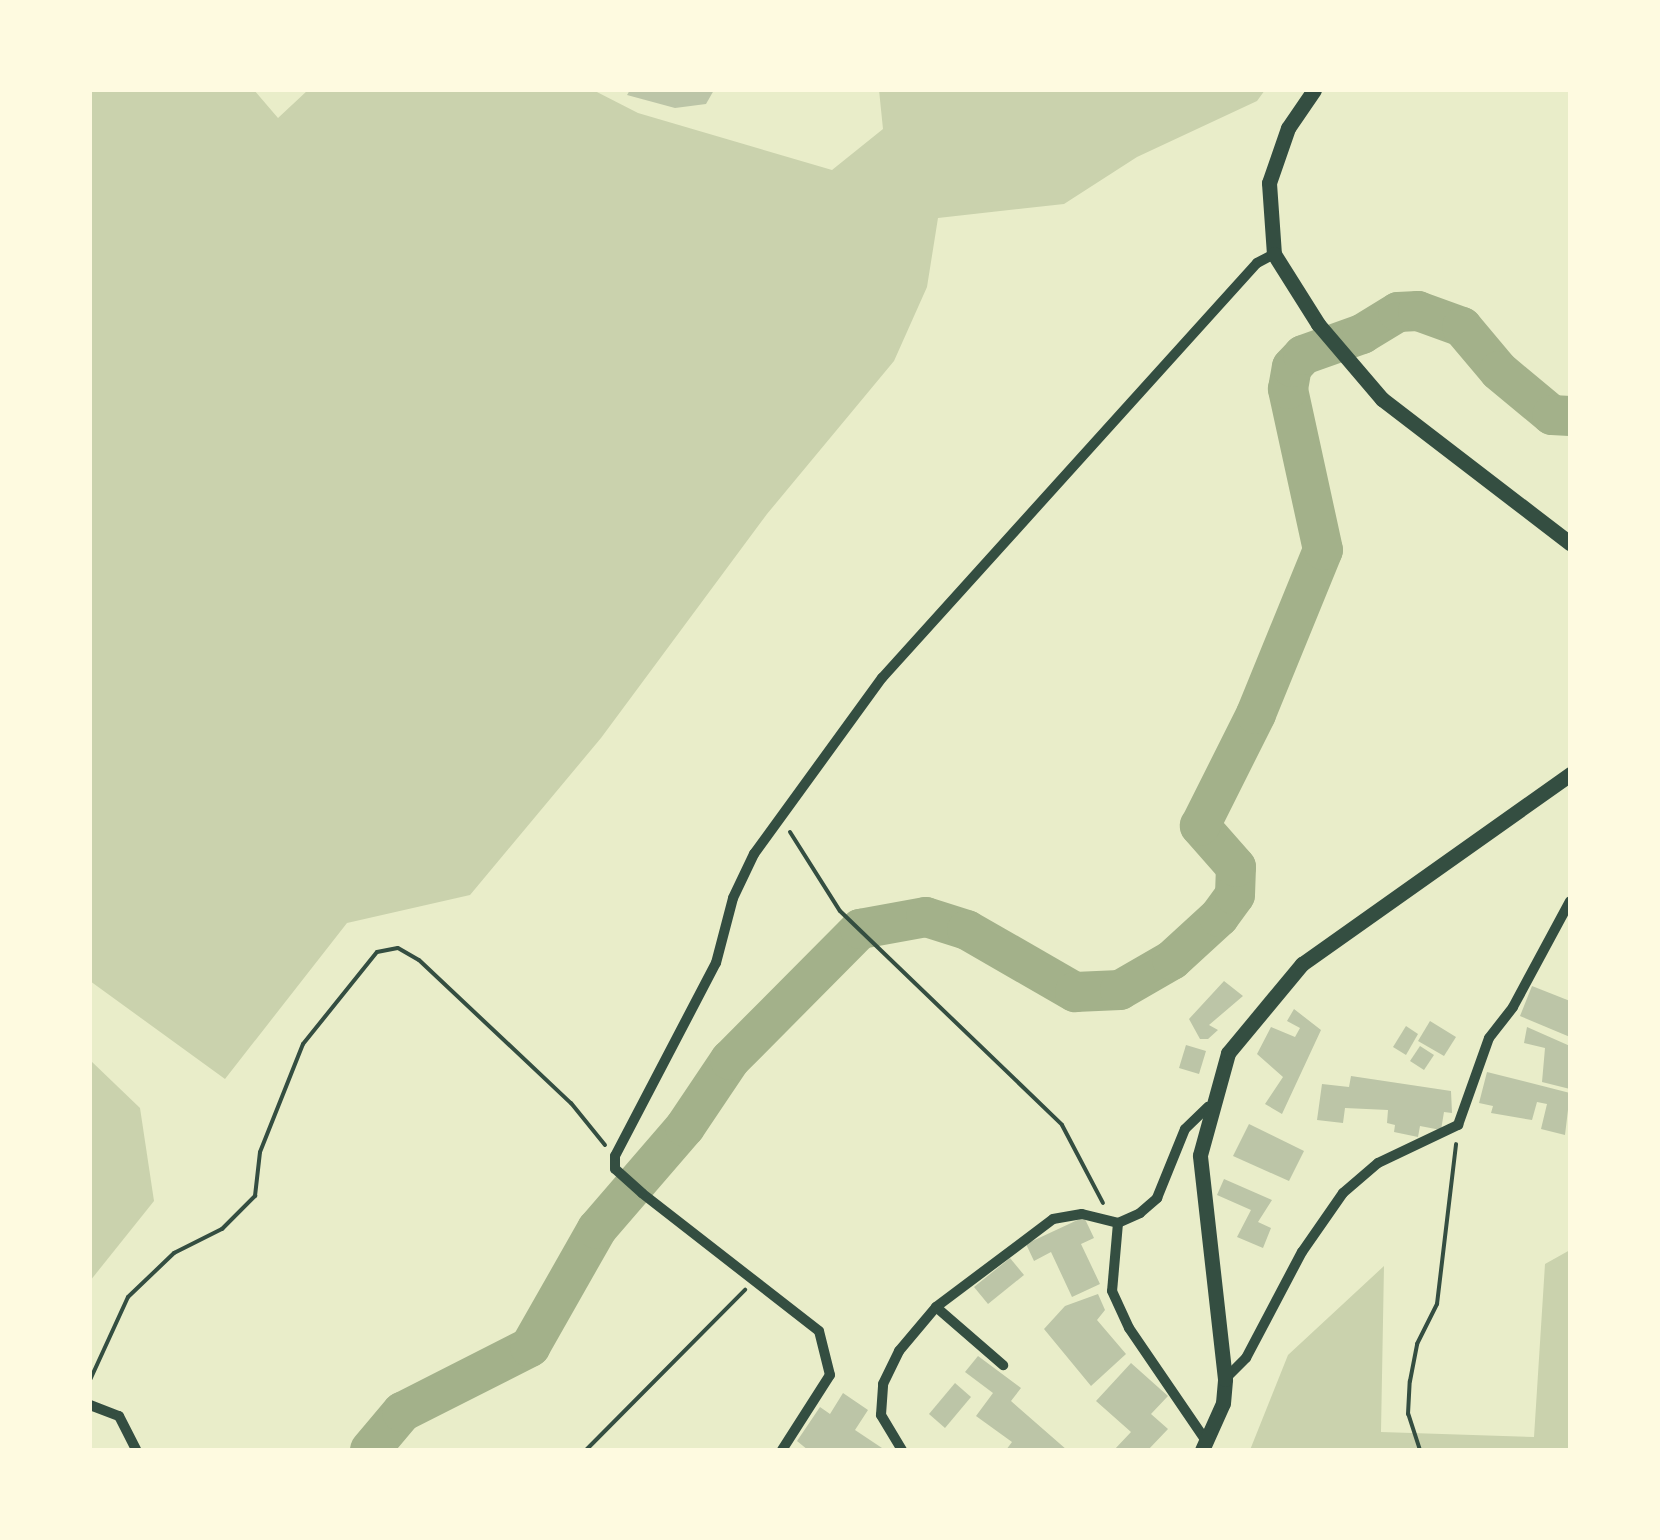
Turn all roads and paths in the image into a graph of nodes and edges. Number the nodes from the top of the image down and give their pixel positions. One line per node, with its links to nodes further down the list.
1 (1314, 90): 2 (main road)
2 (1274, 254): 3 (main road); 5 (street)
3 (1570, 543)
4 (1570, 774): 7 (main road)
5 (784, 820): 9 (street); 10 (path)
6 (1570, 901): 8 (street)
7 (1208, 1107): 10 (street); 15 (main road)
8 (1458, 1125): 15 (street); 22 (path)
9 (615, 1156): 11 (street); 14 (path)
10 (1118, 1223): 12 (street); 17 (street)
11 (754, 1281): 19 (path); 20 (street)
12 (936, 1308): 13 (street); 21 (street)
13 (1003, 1366)
14 (90, 1380)
15 (1225, 1380): 17 (main road)
16 (90, 1405): 18 (street)
17 (1204, 1446)
18 (136, 1450)
19 (586, 1450)
20 (782, 1450)
21 (902, 1450)
22 (1420, 1450)

